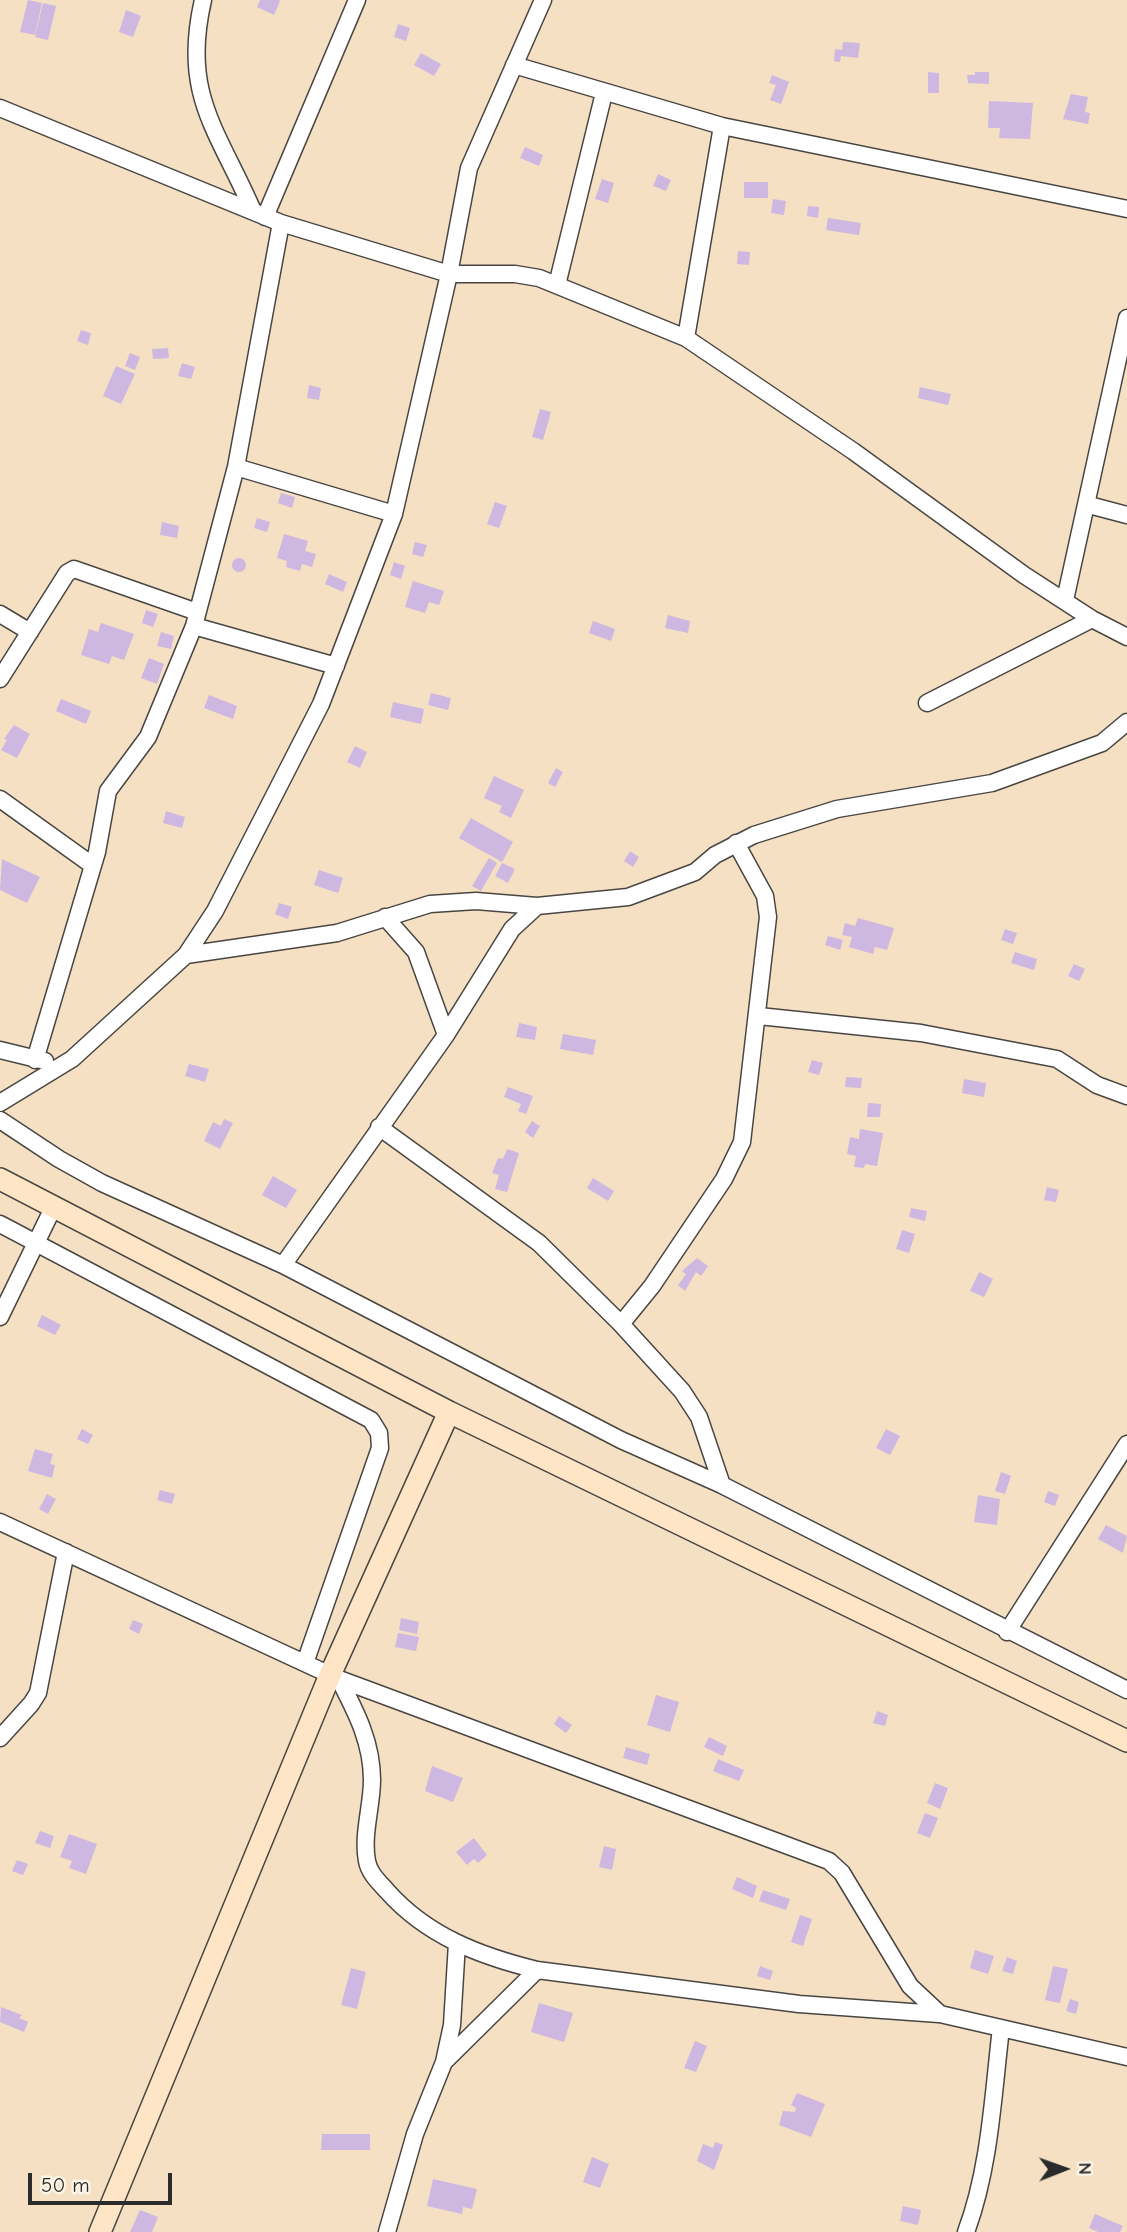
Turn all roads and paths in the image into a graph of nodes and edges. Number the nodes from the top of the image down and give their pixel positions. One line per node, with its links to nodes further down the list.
1 (203, 0): 9 (street)
2 (357, 0): 9 (street)
3 (543, 0): 4 (street)
4 (514, 65): 5 (street); 11 (street)
5 (604, 93): 7 (street); 12 (street)
6 (0, 108): 9 (street)
7 (722, 127): 8 (street); 14 (street)
8 (1127, 209)
9 (259, 214): 10 (street)
10 (281, 223): 11 (street); 15 (street)
11 (449, 274): 12 (street); 17 (street)
12 (556, 285): 14 (street)
13 (1127, 318): 16 (street)
14 (685, 338): 19 (street)
15 (236, 467): 17 (street); 21 (street)
16 (1089, 505): 18 (street); 19 (street)
17 (394, 514): 25 (street)
18 (1127, 515)
19 (1065, 600): 22 (street)
20 (0, 614): 23 (street)
21 (195, 619): 23 (street); 25 (street); 31 (street)
22 (1092, 619): 24 (street); 27 (street)
23 (30, 632): 26 (street)
24 (1127, 637)
25 (336, 666): 34 (street)
26 (0, 679)
27 (927, 703)
28 (1127, 722): 30 (street)
29 (0, 799): 31 (street)
30 (736, 843): 32 (street); 35 (street)
31 (92, 865): 39 (street)
32 (537, 906): 33 (street); 36 (street)
33 (385, 917): 34 (street); 36 (street)
34 (186, 955): 38 (street)
35 (759, 1016): 40 (street); 50 (street)
36 (446, 1035): 43 (street)
37 (0, 1050): 39 (street)
38 (72, 1059): 39 (street); 41 (street)
39 (35, 1060)
40 (1127, 1096)
41 (0, 1103)
42 (0, 1120): 48 (street)
43 (379, 1126): 48 (street); 50 (street)
44 (0, 1179): 45 (main road)
45 (53, 1208): 47 (street); 51 (main road)
46 (0, 1224): 47 (street)
47 (36, 1245): 49 (street); 57 (street)
48 (283, 1265): 53 (street)
49 (0, 1317)
50 (621, 1324): 53 (street)
51 (449, 1412): 58 (main road); 61 (main road)
52 (1127, 1444): 56 (street)
53 (722, 1485): 56 (street)
54 (0, 1522): 55 (street)
55 (66, 1552): 57 (street); 60 (street)
56 (1007, 1632): 59 (street)
57 (305, 1663): 58 (street)
58 (335, 1677): 62 (street); 64 (street); 68 (main road)
59 (1127, 1690)
60 (0, 1738)
61 (1127, 1741)
62 (457, 1943): 63 (street); 67 (street)
63 (537, 1970): 64 (street); 67 (street)
64 (940, 2014): 65 (street)
65 (1001, 2028): 66 (street); 70 (street)
66 (1127, 2057)
67 (444, 2063): 69 (street)
68 (100, 2232)
69 (387, 2232)
70 (966, 2232)

